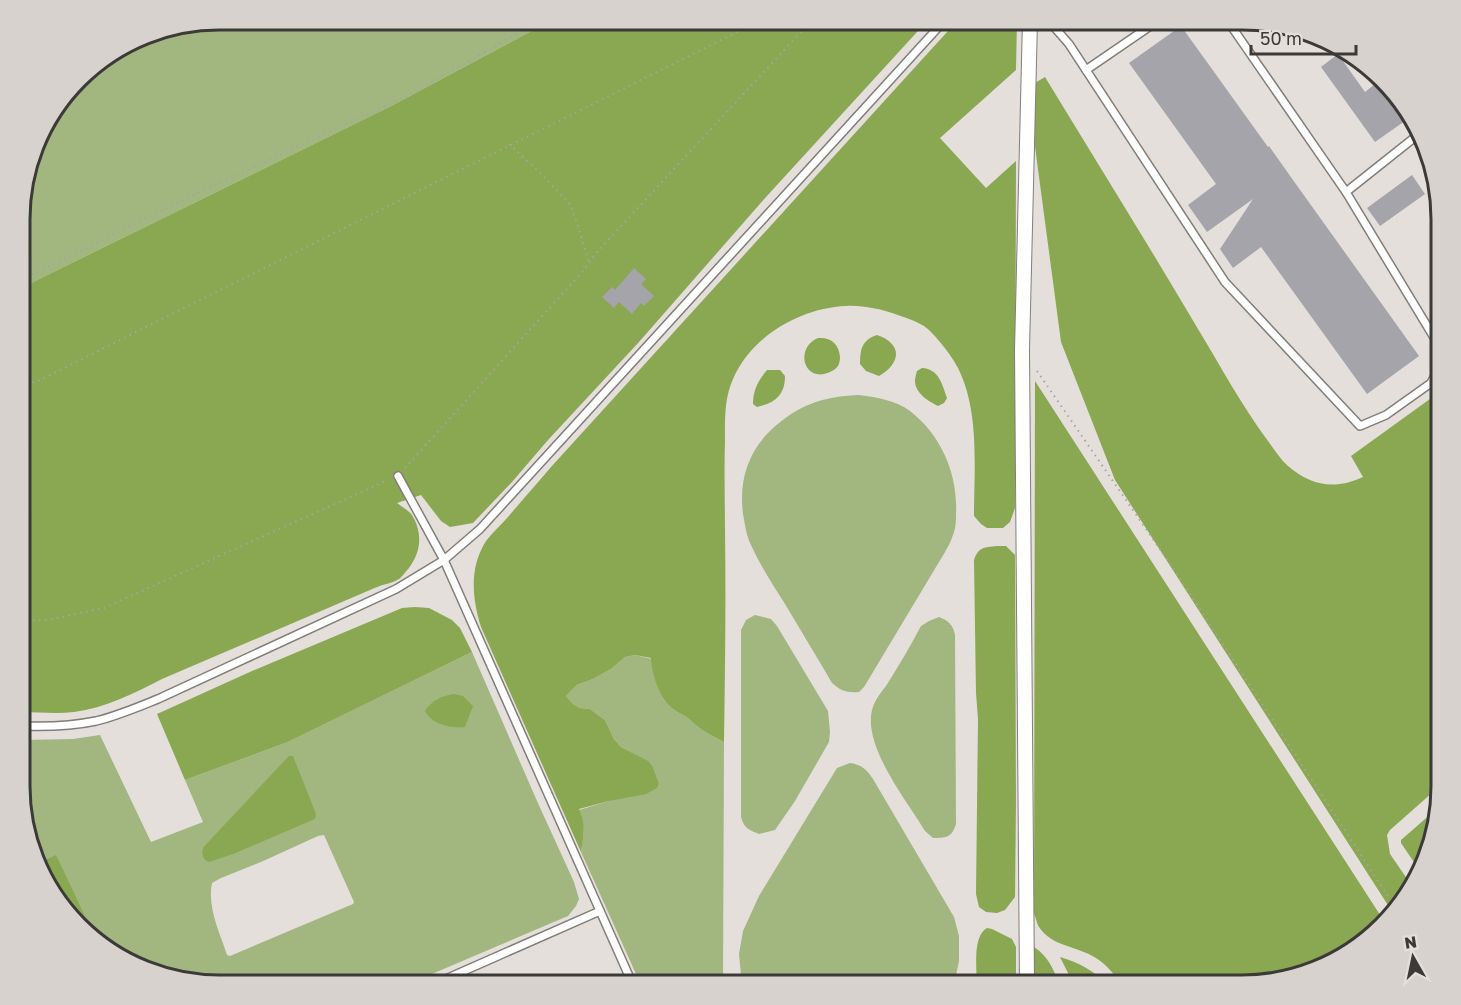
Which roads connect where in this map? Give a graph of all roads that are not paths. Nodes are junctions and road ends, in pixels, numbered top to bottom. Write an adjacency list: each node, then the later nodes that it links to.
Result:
1 (936, 30): 12 (lane)
2 (1030, 30): 17 (street)
3 (1057, 30): 6 (lane)
4 (1144, 30): 6 (lane)
5 (1234, 30): 8 (lane)
6 (1086, 70): 10 (lane)
7 (1413, 139): 8 (lane)
8 (1346, 192): 9 (lane)
9 (1431, 332)
10 (1431, 383)
11 (398, 476): 12 (lane)
12 (444, 560): 13 (lane); 14 (lane)
13 (30, 726)
14 (600, 911): 15 (lane); 16 (lane)
15 (455, 975)
16 (629, 975)
17 (1027, 975)

